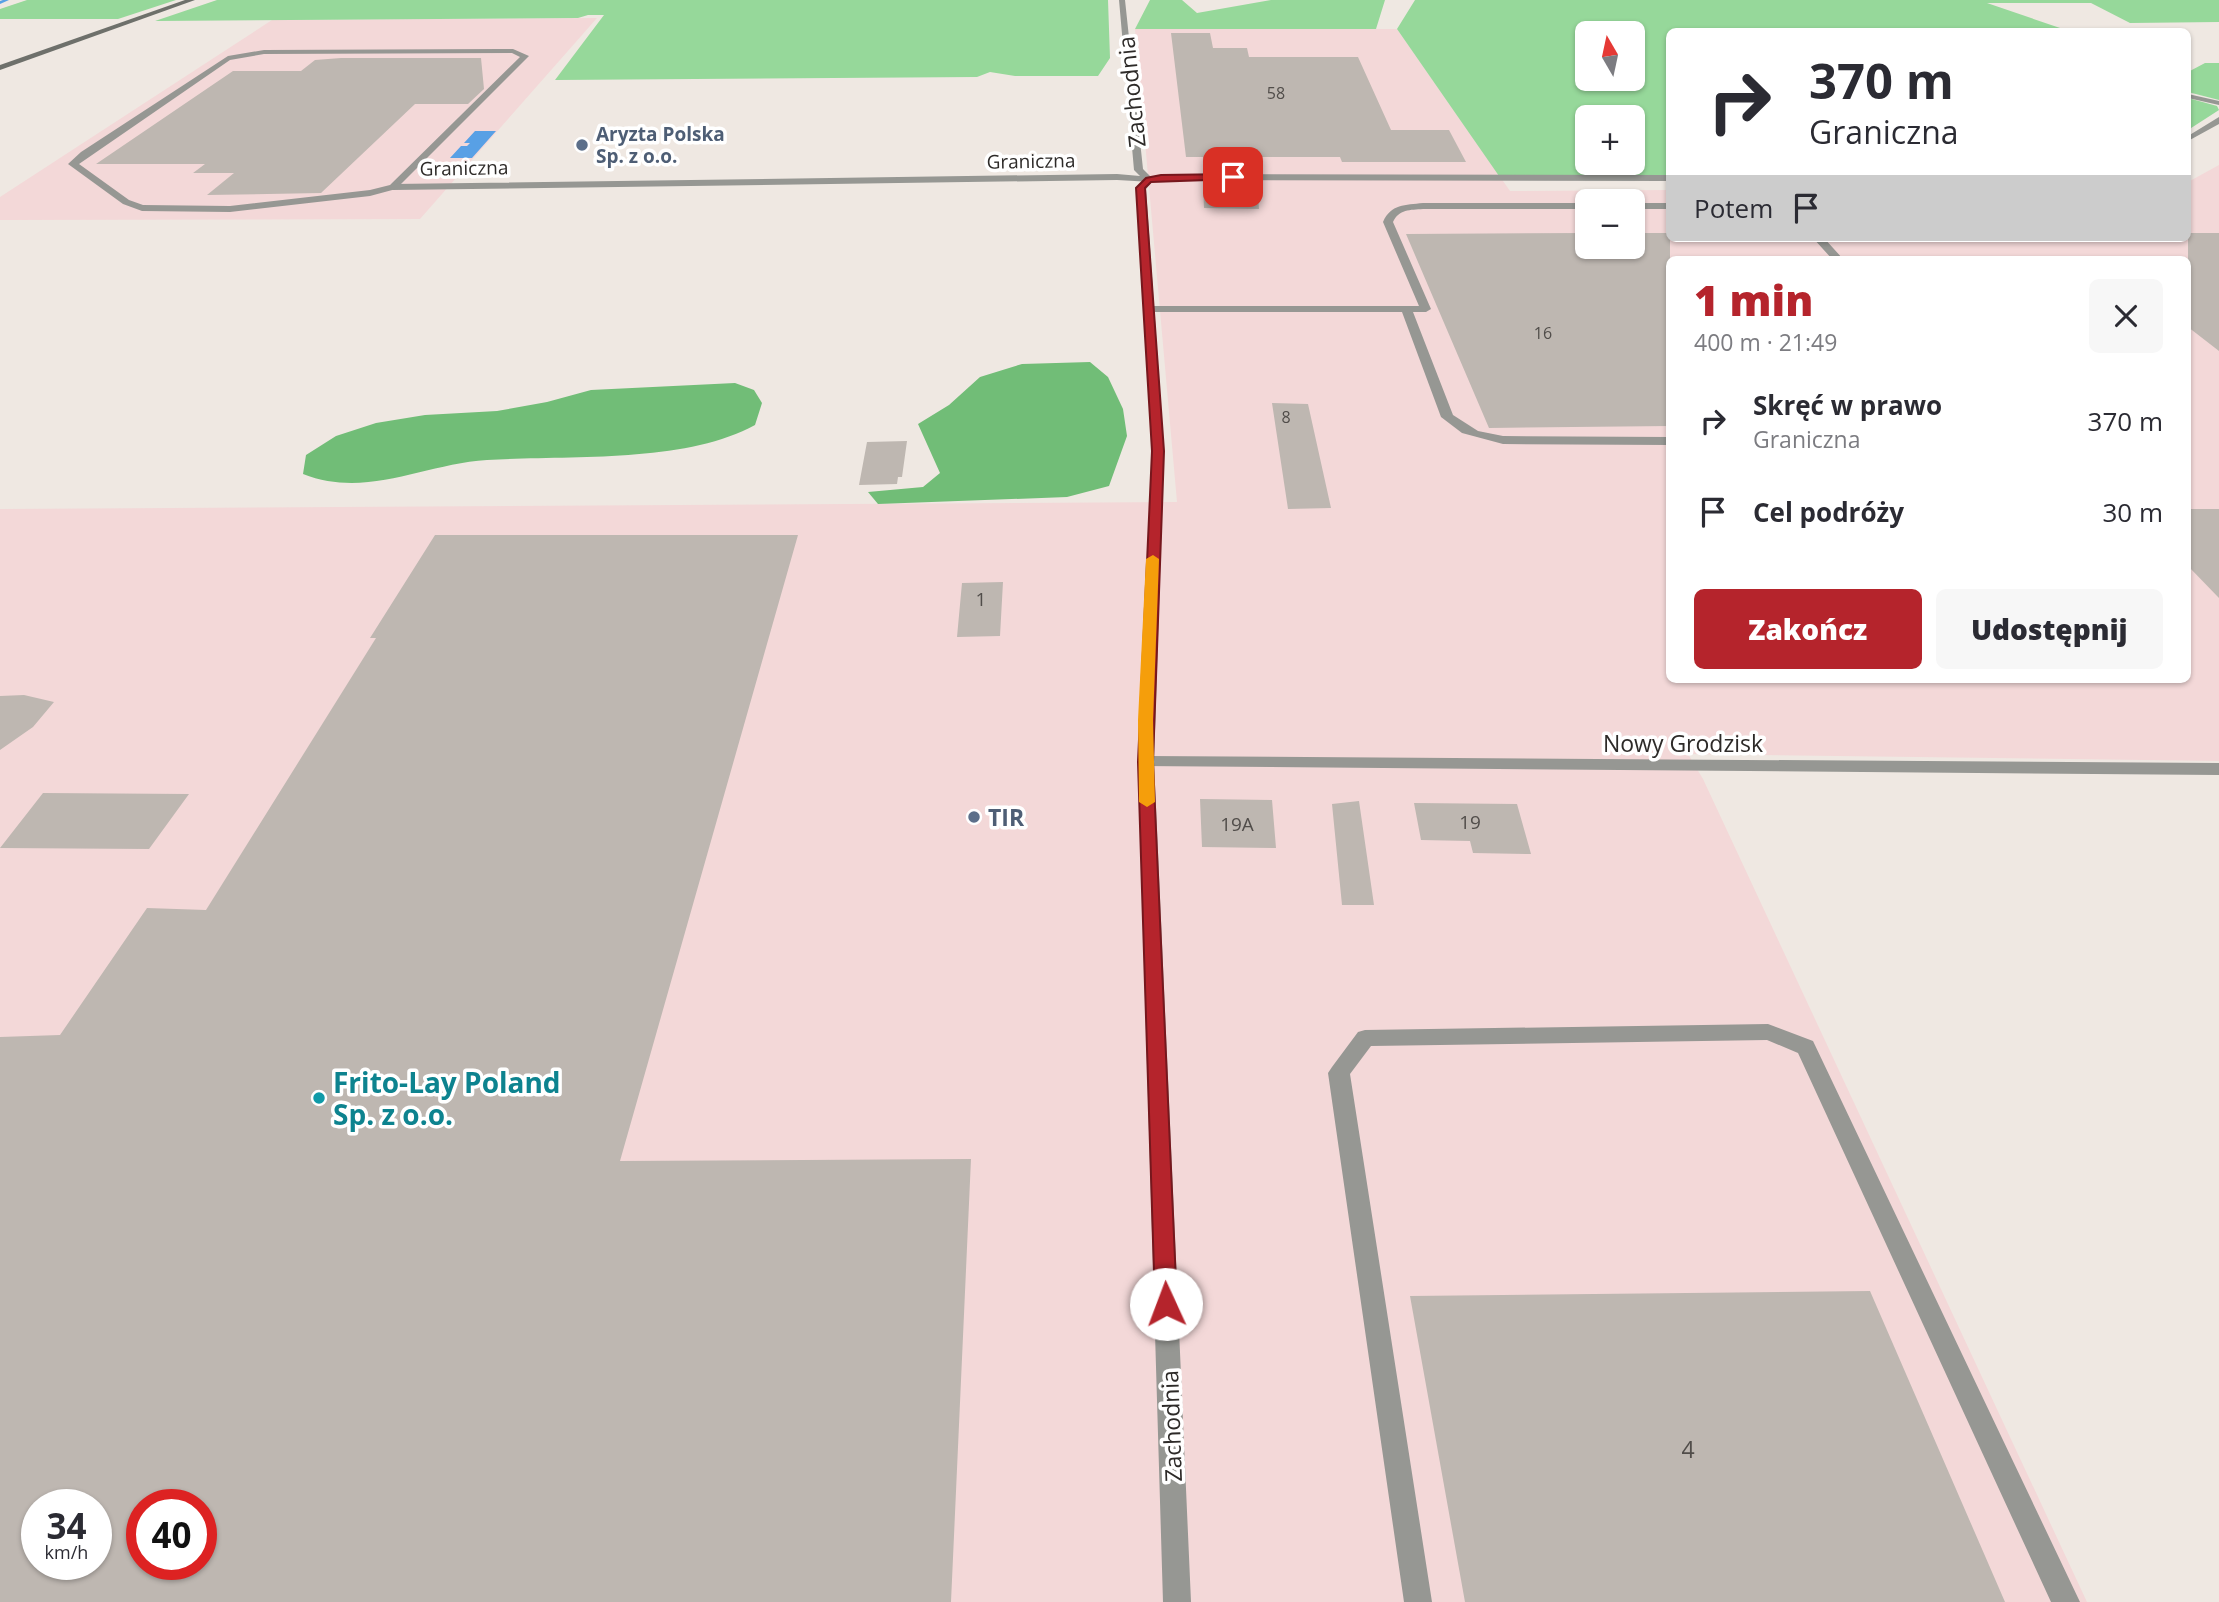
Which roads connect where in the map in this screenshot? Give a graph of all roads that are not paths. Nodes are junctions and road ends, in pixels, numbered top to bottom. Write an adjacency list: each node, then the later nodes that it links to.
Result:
1 (192, 0): 3 (main road)
2 (1122, 0): 9 (street, Zachodnia)
3 (0, 68)
4 (2191, 97): 5 (street)
5 (2219, 103)
6 (2219, 120): 7 (street)
7 (2191, 137)
8 (1666, 178): 9 (street, Graniczna)
9 (1149, 180): 10 (street, Graniczna); 16 (street, Zachodnia)
10 (393, 187): 10 (street, Graniczna)
11 (1666, 205): 13 (street)
12 (1575, 206): 17 (street)
13 (1645, 206)
14 (1822, 242): 15 (street)
15 (1835, 256)
16 (1148, 309): 17 (street); 19 (street, Zachodnia)
17 (1406, 309): 18 (street)
18 (1666, 441)
19 (1146, 762): 20 (street, Nowy Grodzisk); 21 (street, Zachodnia)
20 (2219, 769)
21 (1177, 1602)
22 (1418, 1602): 23 (street)
23 (2066, 1602)

